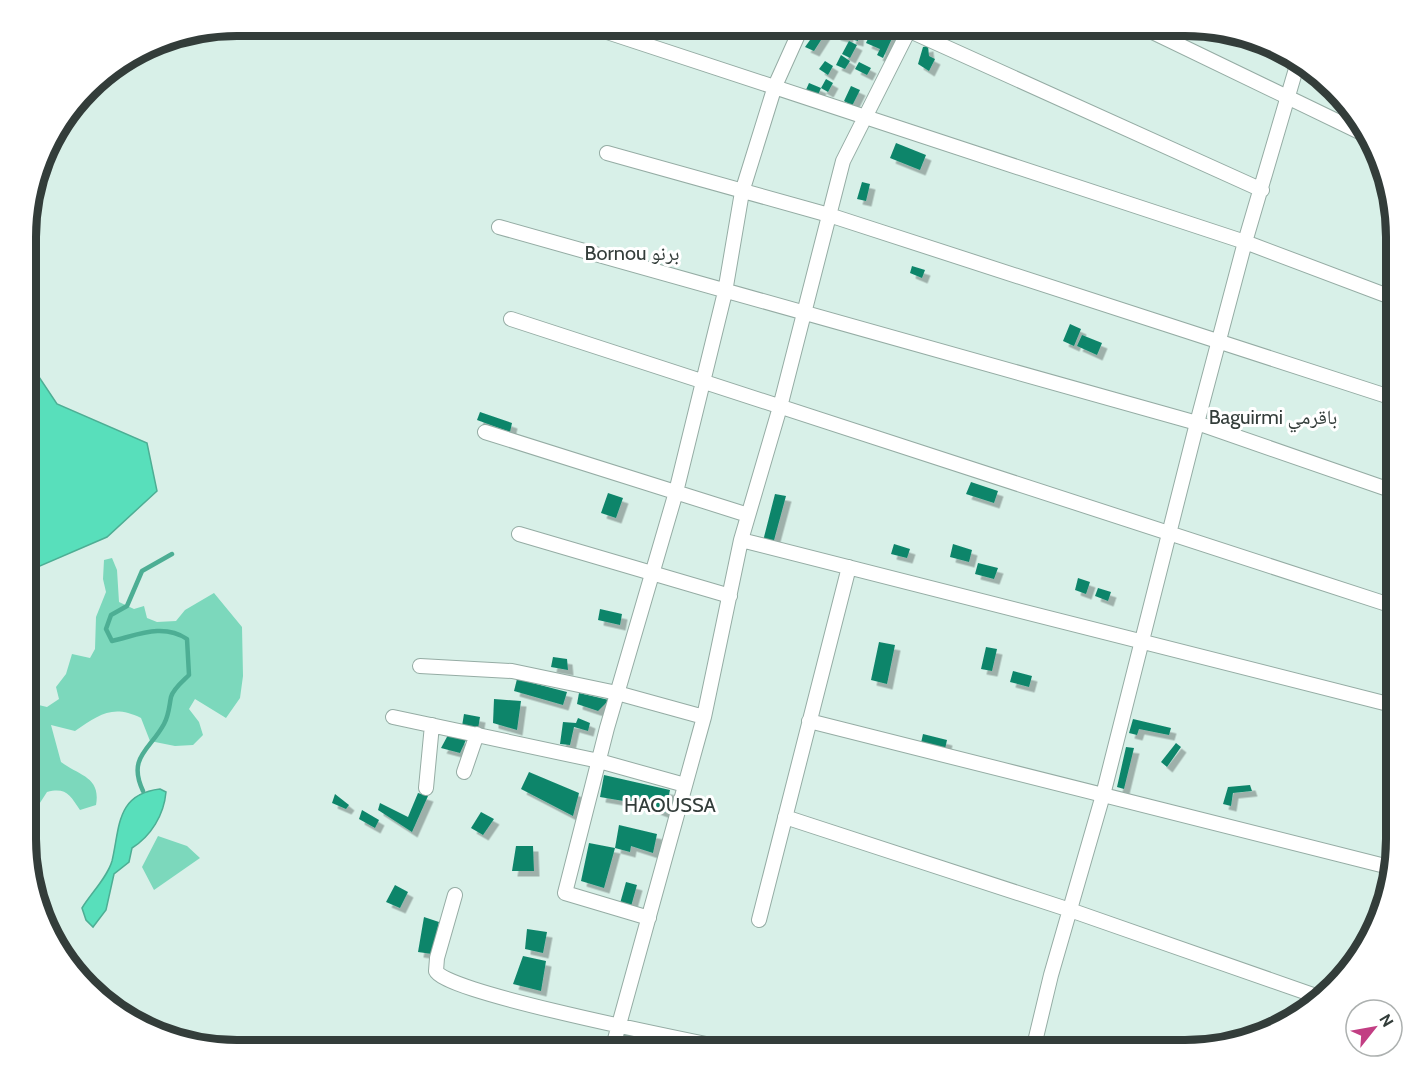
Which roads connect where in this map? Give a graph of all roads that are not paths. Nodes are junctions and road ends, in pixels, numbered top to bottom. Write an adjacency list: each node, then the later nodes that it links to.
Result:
1 (620, 36): 7 (street)
2 (798, 36): 7 (street)
3 (902, 36): 9 (street)
4 (926, 36): 12 (street)
5 (1161, 36): 8 (street)
6 (1296, 69): 8 (street)
7 (775, 86): 9 (street); 13 (street)
8 (1288, 98): 10 (street); 12 (street)
9 (865, 117): 14 (street); 16 (street)
10 (1355, 130)
11 (607, 153): 13 (street)
12 (1262, 190): 16 (street)
13 (742, 192): 14 (street); 17 (street)
14 (829, 214): 19 (street); 21 (street)
15 (499, 227): 17 (street)
16 (1245, 242): 18 (street); 21 (street)
17 (725, 292): 19 (street); 22 (street)
18 (1386, 294)
19 (802, 312): 24 (street); 25 (street)
20 (510, 319): 22 (street)
21 (1219, 340): 23 (street); 25 (street)
22 (703, 381): 24 (street); 28 (street)
23 (1386, 396)
24 (780, 407): 29 (street); 30 (street)
25 (1197, 423): 27 (street); 30 (street)
26 (485, 432): 28 (street)
27 (1386, 489)
28 (676, 492): 29 (street); 34 (street)
29 (748, 515): 32 (street)
30 (1168, 532): 36 (street); 37 (street)
31 (519, 534): 34 (street)
32 (741, 540): 33 (street); 35 (street)
33 (849, 567): 37 (street); 43 (street)
34 (652, 573): 35 (street); 39 (street)
35 (730, 596): 42 (street)
36 (1386, 604)
37 (1141, 642): 40 (street); 50 (street)
38 (420, 666): 39 (street)
39 (617, 693): 42 (street); 46 (street)
40 (1386, 703)
41 (393, 717): 44 (street)
42 (704, 717): 48 (street)
43 (809, 721): 50 (street); 51 (street)
44 (432, 725): 45 (street); 49 (street)
45 (477, 734): 46 (street); 47 (street)
46 (599, 761): 48 (street); 55 (street)
47 (464, 772)
48 (685, 785): 55 (street)
49 (426, 788)
50 (1103, 795): 52 (street); 54 (street)
51 (785, 817): 54 (street); 56 (street)
52 (1384, 866)
53 (455, 895): 58 (street)
54 (1070, 910): 57 (street); 61 (street)
55 (649, 918): 58 (street)
56 (759, 920)
57 (1311, 995)
58 (618, 1026): 59 (street); 60 (street)
59 (614, 1040)
60 (686, 1040)
61 (1036, 1040)

